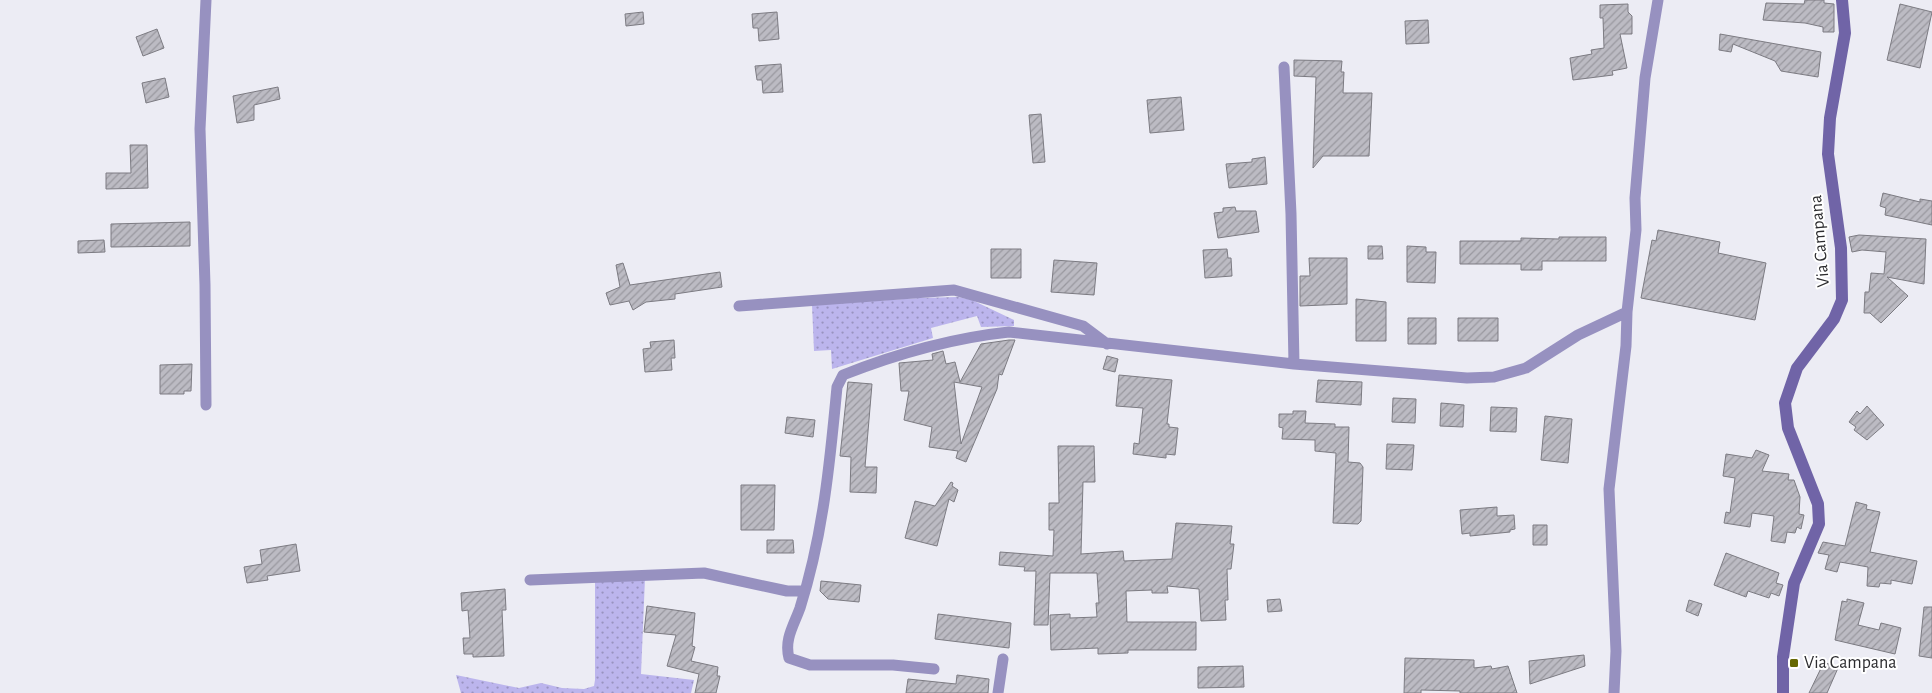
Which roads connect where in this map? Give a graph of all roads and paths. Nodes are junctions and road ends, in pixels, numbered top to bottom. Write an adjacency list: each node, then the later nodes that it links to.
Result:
1 (206, 0): 9 (street)
2 (1658, 0): 6 (street)
3 (1842, 0): 16 (main road, Via Campana)
4 (1284, 68): 8 (street)
5 (739, 306): 7 (street)
6 (1627, 312): 8 (street); 15 (street)
7 (1108, 345): 8 (street); 11 (street)
8 (1294, 364)
9 (206, 405)
10 (530, 580): 11 (street)
11 (803, 591): 13 (street)
12 (1003, 659): 14 (street)
13 (934, 669)
14 (998, 693)
15 (1614, 693)
16 (1783, 693)

